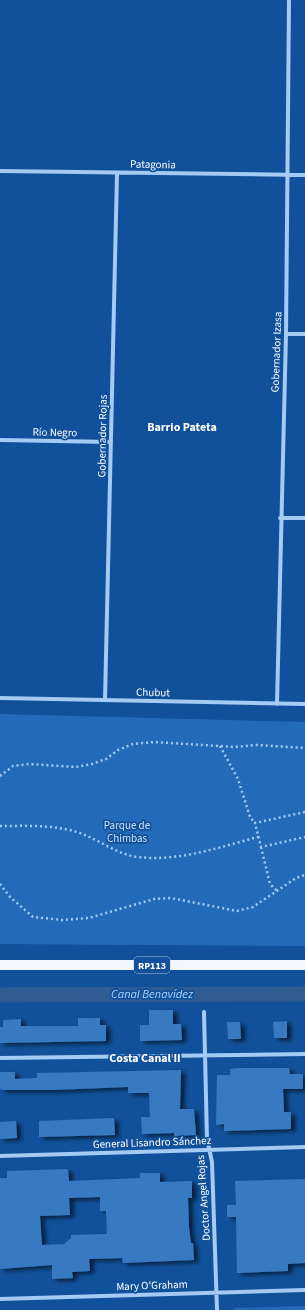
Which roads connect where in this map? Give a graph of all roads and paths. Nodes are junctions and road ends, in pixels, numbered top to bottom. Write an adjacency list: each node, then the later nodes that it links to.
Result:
1 (289, 0): 4 (street, Gobernador Izasa)
2 (0, 171): 3 (street, Patagonia)
3 (117, 173): 4 (street, Patagonia); 9 (street, Gobernador Rojas)
4 (289, 175): 5 (street, Patagonia); 6 (street, Gobernador Izasa)
5 (305, 175)
6 (286, 334): 7 (street); 10 (street, Gobernador Izasa)
7 (305, 334)
8 (0, 440): 9 (street, Río Negro)
9 (111, 442): 13 (street, Gobernador Rojas)
10 (280, 518): 11 (street); 14 (street, Gobernador Izasa)
11 (305, 518)
12 (0, 698): 13 (street, Chubut)
13 (105, 700): 14 (street, Chubut)
14 (277, 704): 15 (street, Chubut)
15 (305, 704)
16 (220, 746): 17 (path); 18 (path); 20 (path)
17 (305, 748)
18 (0, 776)
19 (305, 812): 20 (path)
20 (255, 823): 22 (path)
21 (0, 826): 22 (path)
22 (258, 837): 24 (path)
23 (305, 837): 24 (path)
24 (261, 847): 27 (path)
25 (305, 875): 27 (path)
26 (0, 884): 27 (path)
27 (276, 890)
28 (0, 965): 29 (main road, RP113)
29 (305, 965)
30 (204, 1012): 32 (street, Doctor Angel Rojas)
31 (305, 1054): 32 (street)
32 (204, 1055): 33 (street); 35 (street, Doctor Angel Rojas)
33 (0, 1058)
34 (305, 1147): 35 (street, General Lisandro Sánchez)
35 (209, 1150): 36 (street, General Lisandro Sánchez); 38 (street, Doctor Angel Rojas)
36 (0, 1156)
37 (305, 1290): 38 (street, Mary O'Graham)
38 (216, 1292): 39 (street, Mary O'Graham); 40 (street, Doctor Angel Rojas)
39 (0, 1299)
40 (217, 1310)

